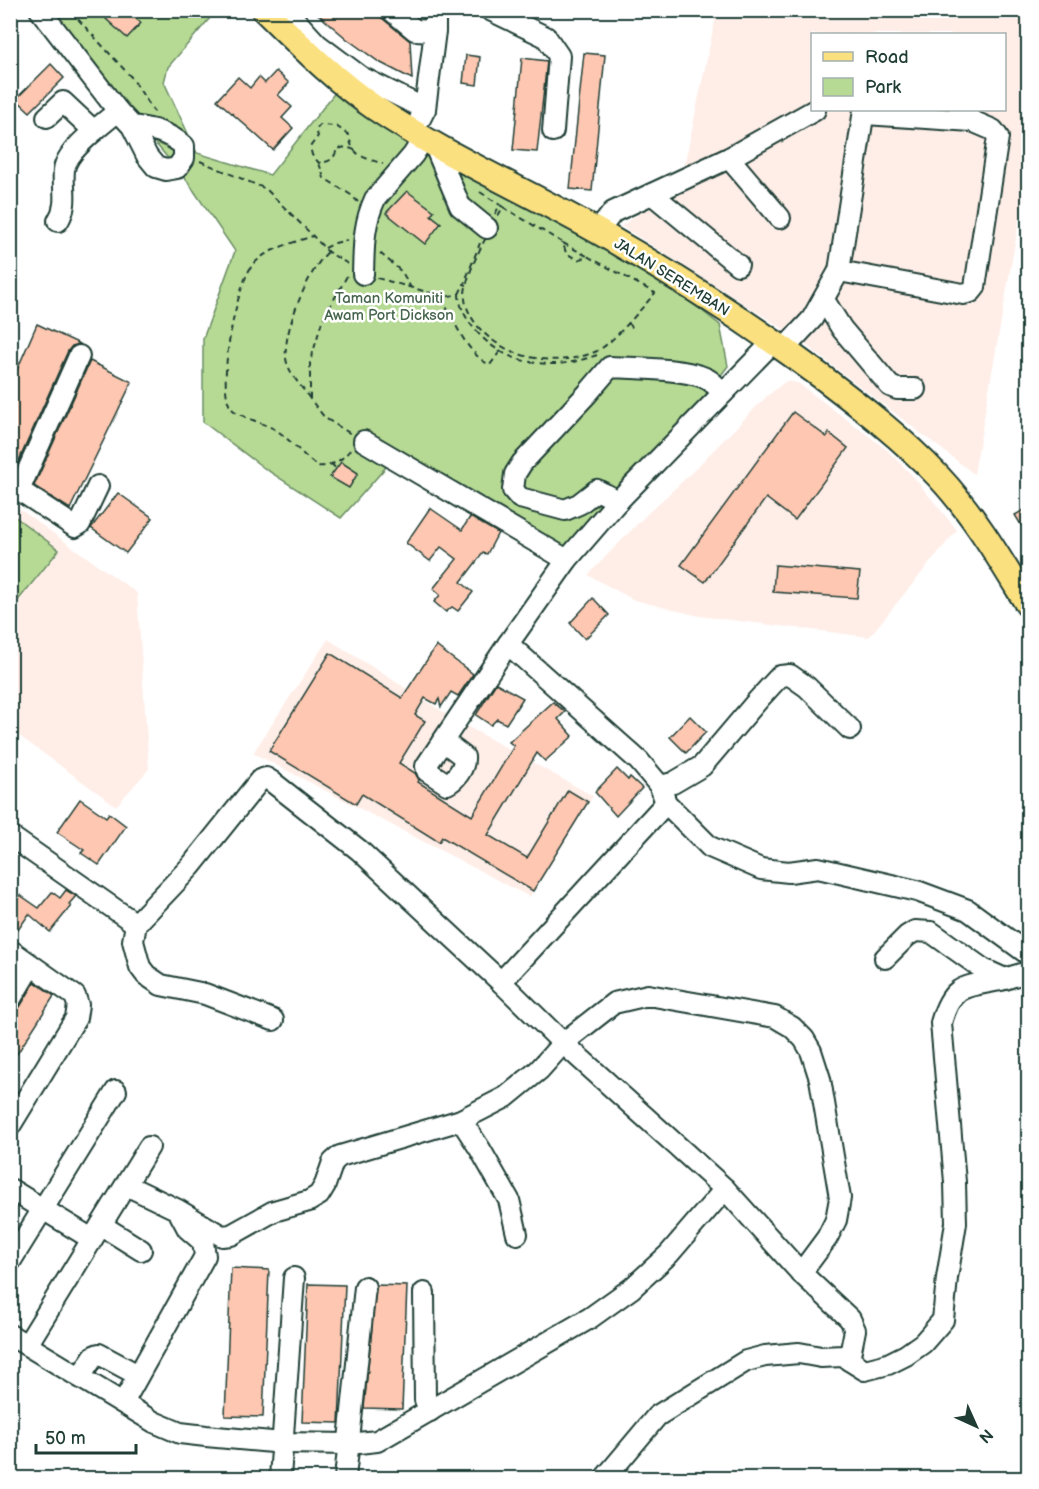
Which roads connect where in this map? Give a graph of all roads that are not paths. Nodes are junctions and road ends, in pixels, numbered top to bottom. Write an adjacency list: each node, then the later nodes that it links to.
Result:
1 (40, 10): 8 (street)
2 (391, 10): 6 (street)
3 (435, 10): 6 (street)
4 (490, 10): 14 (street)
5 (271, 11): 7 (street); 16 (main road, JALAN SEREMBAN)
6 (435, 32): 7 (street)
7 (425, 109): 16 (street)
8 (117, 111): 13 (street); 15 (street)
9 (813, 111): 17 (street)
10 (864, 112): 11 (street); 25 (street)
11 (966, 115): 25 (street)
12 (46, 117): 15 (street)
13 (132, 126): 13 (street)
14 (553, 130)
15 (94, 131): 20 (street)
16 (424, 138): 21 (street); 22 (main road, JALAN SEREMBAN); 24 (street)
17 (729, 158): 18 (street); 19 (street)
18 (652, 194): 22 (street); 23 (street)
19 (780, 218)
20 (58, 221)
21 (487, 228)
22 (598, 231): 27 (main road, JALAN SEREMBAN)
23 (738, 265)
24 (357, 270)
25 (839, 271): 26 (street)
26 (824, 300): 27 (street); 29 (street)
27 (779, 345): 30 (street); 36 (main road, JALAN SEREMBAN)
28 (79, 356): 32 (street)
29 (915, 389)
30 (723, 393): 34 (street); 34 (street)
31 (358, 441): 35 (street)
32 (15, 486): 33 (street)
33 (98, 486)
34 (618, 501): 35 (street)
35 (567, 560): 37 (street)
36 (1028, 605)
37 (508, 644): 39 (street); 40 (street)
38 (850, 729): 40 (street)
39 (443, 741)
40 (663, 795): 44 (street); 49 (street)
41 (10, 836): 42 (street)
42 (136, 924): 49 (street); 51 (street)
43 (10, 950): 46 (street)
44 (1029, 954)
45 (885, 958): 48 (street)
46 (31, 965): 50 (street); 55 (street)
47 (1029, 973): 48 (street)
48 (1005, 979): 71 (street)
49 (501, 982): 52 (street)
50 (10, 1000)
51 (273, 1020)
52 (563, 1043): 54 (street); 58 (street); 66 (street)
53 (116, 1091): 60 (street)
54 (461, 1120): 61 (street); 63 (street)
55 (10, 1126)
56 (149, 1147): 57 (street)
57 (126, 1185): 61 (street); 62 (street)
58 (725, 1189): 66 (street); 75 (street)
59 (10, 1190): 60 (street)
60 (43, 1209): 62 (street); 65 (street)
61 (178, 1210): 72 (street)
62 (96, 1232): 64 (street); 70 (street)
63 (517, 1234)
64 (141, 1250)
65 (10, 1262)
66 (801, 1273): 71 (street)
67 (294, 1278): 76 (street)
68 (365, 1287): 77 (street)
69 (424, 1293): 75 (street)
70 (19, 1340): 73 (street)
71 (849, 1360): 80 (street)
72 (138, 1375): 73 (street); 74 (street)
73 (80, 1377): 74 (street)
74 (123, 1403): 76 (street)
75 (430, 1411): 77 (street)
76 (282, 1443): 77 (street); 78 (street)
77 (349, 1444): 79 (street)
78 (280, 1479)
79 (345, 1479)
80 (605, 1479)

